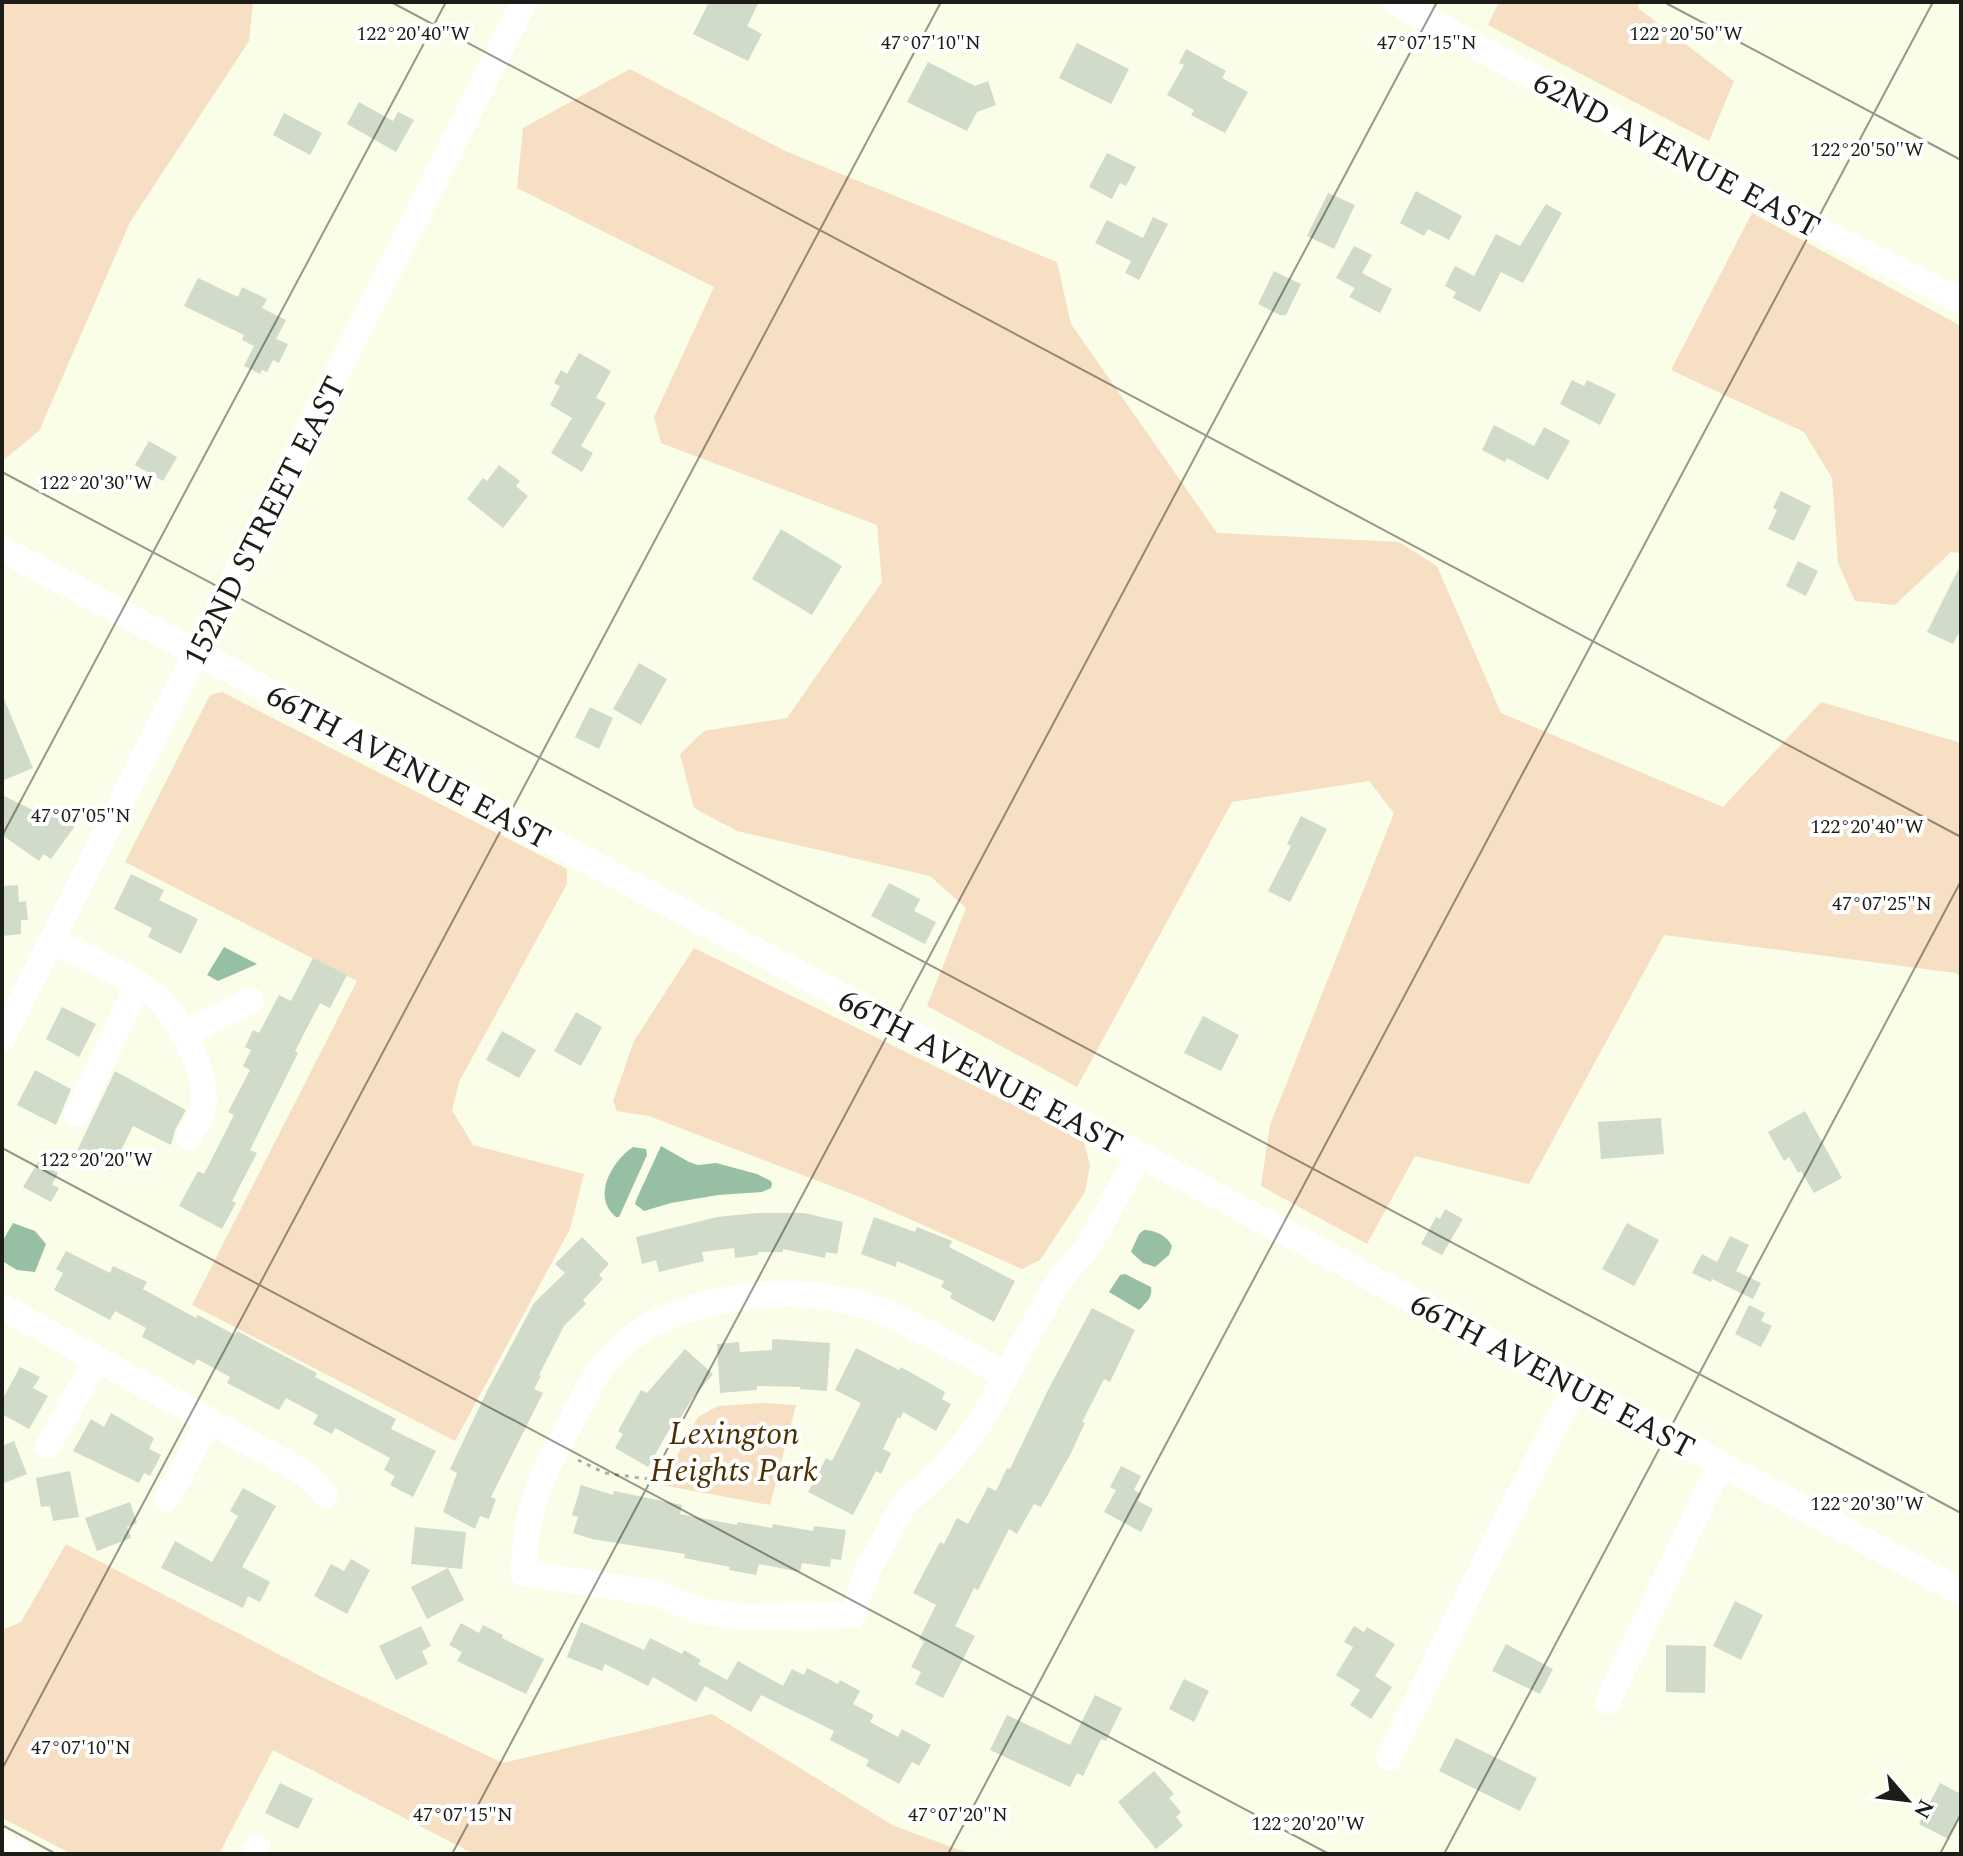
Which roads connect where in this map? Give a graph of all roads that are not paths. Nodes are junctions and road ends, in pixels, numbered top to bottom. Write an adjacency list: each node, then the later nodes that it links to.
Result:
1 (524, 2): 5 (street, 152ND STREET EAST)
2 (1395, 2): 3 (street, 62ND AVENUE EAST)
3 (1961, 301)
4 (2, 549): 5 (street, 66TH AVENUE EAST)
5 (197, 653): 6 (street, 152ND STREET EAST); 13 (street, 66TH AVENUE EAST)
6 (52, 941): 7 (street); 10 (street, 152ND STREET EAST)
7 (138, 985): 9 (street); 11 (street)
8 (251, 1001): 9 (street)
9 (183, 1033): 12 (street)
10 (2, 1039)
11 (77, 1114)
12 (189, 1137)
13 (1139, 1155): 16 (street); 17 (street, 66TH AVENUE EAST)
14 (2, 1307): 15 (street)
15 (96, 1360): 18 (street); 19 (street)
16 (1006, 1375): 16 (street)
17 (1575, 1387): 20 (street, 66TH AVENUE EAST); 25 (street)
18 (209, 1420): 21 (street); 22 (street)
19 (48, 1446)
20 (1720, 1464): 23 (street, 66TH AVENUE EAST); 24 (street)
21 (325, 1495)
22 (167, 1499)
23 (1961, 1592)
24 (1608, 1701)
25 (1389, 1758)
26 (2, 1845): 27 (street)
27 (19, 1854)

